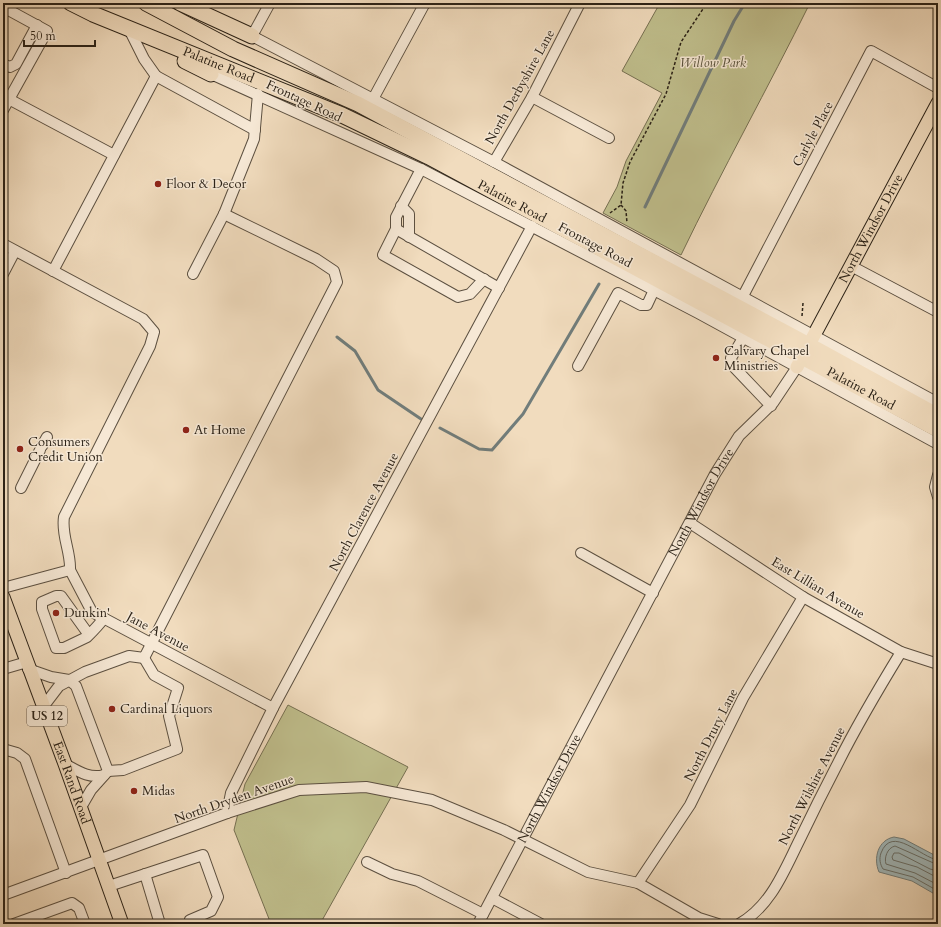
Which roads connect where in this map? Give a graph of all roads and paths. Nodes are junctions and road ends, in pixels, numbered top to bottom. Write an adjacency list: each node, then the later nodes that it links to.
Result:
1 (71, 3): 9 (highway, Palatine Road)
2 (146, 3): 52 (highway, Palatine Road)
3 (180, 3): 12 (highway)
4 (270, 3): 12 (street)
5 (424, 3): 22 (street)
6 (580, 3): 20 (street, North Derbyshire Lane)
7 (707, 3): 30 (path)
8 (3, 8): 10 (street)
9 (93, 14): 11 (highway); 52 (highway, Palatine Road)
10 (37, 26): 13 (street); 17 (street)
11 (131, 33): 15 (highway); 16 (street)
12 (252, 36): 22 (street, Frontage Road)
13 (3, 64)
14 (3, 70): 17 (street)
15 (211, 74): 19 (street, Frontage Road)
16 (156, 76): 25 (street); 27 (street)
17 (21, 79): 21 (street)
18 (938, 88): 47 (street, Carlyle Place)
19 (258, 94): 25 (street); 29 (street, Frontage Road)
20 (532, 97): 26 (street); 28 (street, North Derbyshire Lane)
21 (6, 98): 24 (street); 27 (street)
22 (373, 99): 28 (street, Frontage Road)
23 (938, 103): 40 (main road, North Windsor Drive)
24 (3, 110)
25 (255, 130): 32 (street)
26 (609, 138)
27 (114, 155): 41 (street)
28 (494, 162): 47 (street, Frontage Road)
29 (420, 169): 31 (street); 35 (street, Frontage Road)
30 (621, 205): 33 (path); 34 (path)
31 (401, 206): 36 (street); 37 (street)
32 (224, 214): 43 (street); 72 (street)
33 (609, 214)
34 (627, 224)
35 (532, 226): 45 (street, North Clarence Avenue); 46 (street, Frontage Road)
36 (396, 229): 37 (street); 44 (street)
37 (409, 237): 44 (street)
38 (3, 244): 39 (street)
39 (15, 251): 41 (street); 42 (street)
40 (851, 266): 49 (street); 52 (main road, North Windsor Drive)
41 (53, 271): 65 (street)
42 (3, 274)
43 (193, 274)
44 (484, 279): 45 (street)
45 (499, 288): 80 (street, North Clarence Avenue)
46 (654, 290): 51 (street, Frontage Road); 53 (street)
47 (743, 296): 52 (street, Frontage Road)
48 (803, 303): 50 (path)
49 (938, 312)
50 (802, 316)
51 (743, 338): 52 (street, Frontage Road); 55 (street)
52 (805, 351): 54 (street, Frontage Road); 55 (street, North Windsor Drive); 56 (highway, Palatine Road); 57 (highway, Palatine Road); 59 (street, Frontage Road)
53 (578, 366)
54 (938, 403)
55 (771, 406): 63 (street, North Windsor Drive)
56 (938, 416)
57 (938, 430)
58 (43, 444): 61 (street)
59 (938, 444)
60 (938, 475): 62 (street)
61 (21, 488)
62 (938, 497)
63 (690, 523): 67 (street, North Windsor Drive); 69 (street, East Lillian Avenue)
64 (581, 553): 67 (street)
65 (70, 570): 66 (street); 70 (street, Jane Avenue)
66 (3, 588)
67 (653, 593): 86 (street, North Windsor Drive)
68 (3, 597): 76 (main road, East Rand Road / US 12)
69 (803, 597): 73 (street, East Lillian Avenue); 91 (street, North Drury Lane)
70 (104, 618): 71 (street); 72 (street, Jane Avenue)
71 (89, 635): 71 (street)
72 (151, 643): 74 (street); 80 (street, Jane Avenue)
73 (901, 652): 75 (street, East Lillian Avenue); 104 (street, North Wilshire Avenue)
74 (144, 658): 78 (street); 83 (street)
75 (938, 664)
76 (28, 665): 77 (street); 78 (street); 79 (main road, East Rand Road / US 12)
77 (3, 668)
78 (69, 680): 79 (street); 83 (street)
79 (43, 706): 82 (main road, East Rand Road / US 12)
80 (273, 708): 85 (street, North Clarence Avenue)
81 (3, 749): 89 (street)
82 (65, 764): 83 (street); 84 (main road, East Rand Road / US 12)
83 (106, 773): 84 (street)
84 (80, 809): 87 (main road, East Rand Road / US 12)
85 (227, 813): 86 (street, North Dryden Avenue); 87 (street, North Dryden Avenue)
86 (522, 839): 91 (street, North Dryden Avenue); 94 (street, North Windsor Drive)
87 (99, 861): 89 (street, North Dryden Avenue); 92 (main road, East Rand Road / US 12)
88 (367, 862): 95 (street)
89 (66, 873): 93 (street, North Dryden Avenue)
90 (145, 874): 92 (street); 99 (street); 100 (street)
91 (638, 883): 103 (street, North Dryden Avenue)
92 (108, 886): 98 (main road, East Rand Road / US 12)
93 (3, 895)
94 (492, 898): 95 (street, North Windsor Drive); 102 (street)
95 (483, 914): 101 (street, North Windsor Drive)
96 (14, 924): 97 (street)
97 (85, 924)
98 (122, 924)
99 (160, 924)
100 (191, 924)
101 (478, 924)
102 (541, 924)
103 (718, 924)
104 (739, 924)

